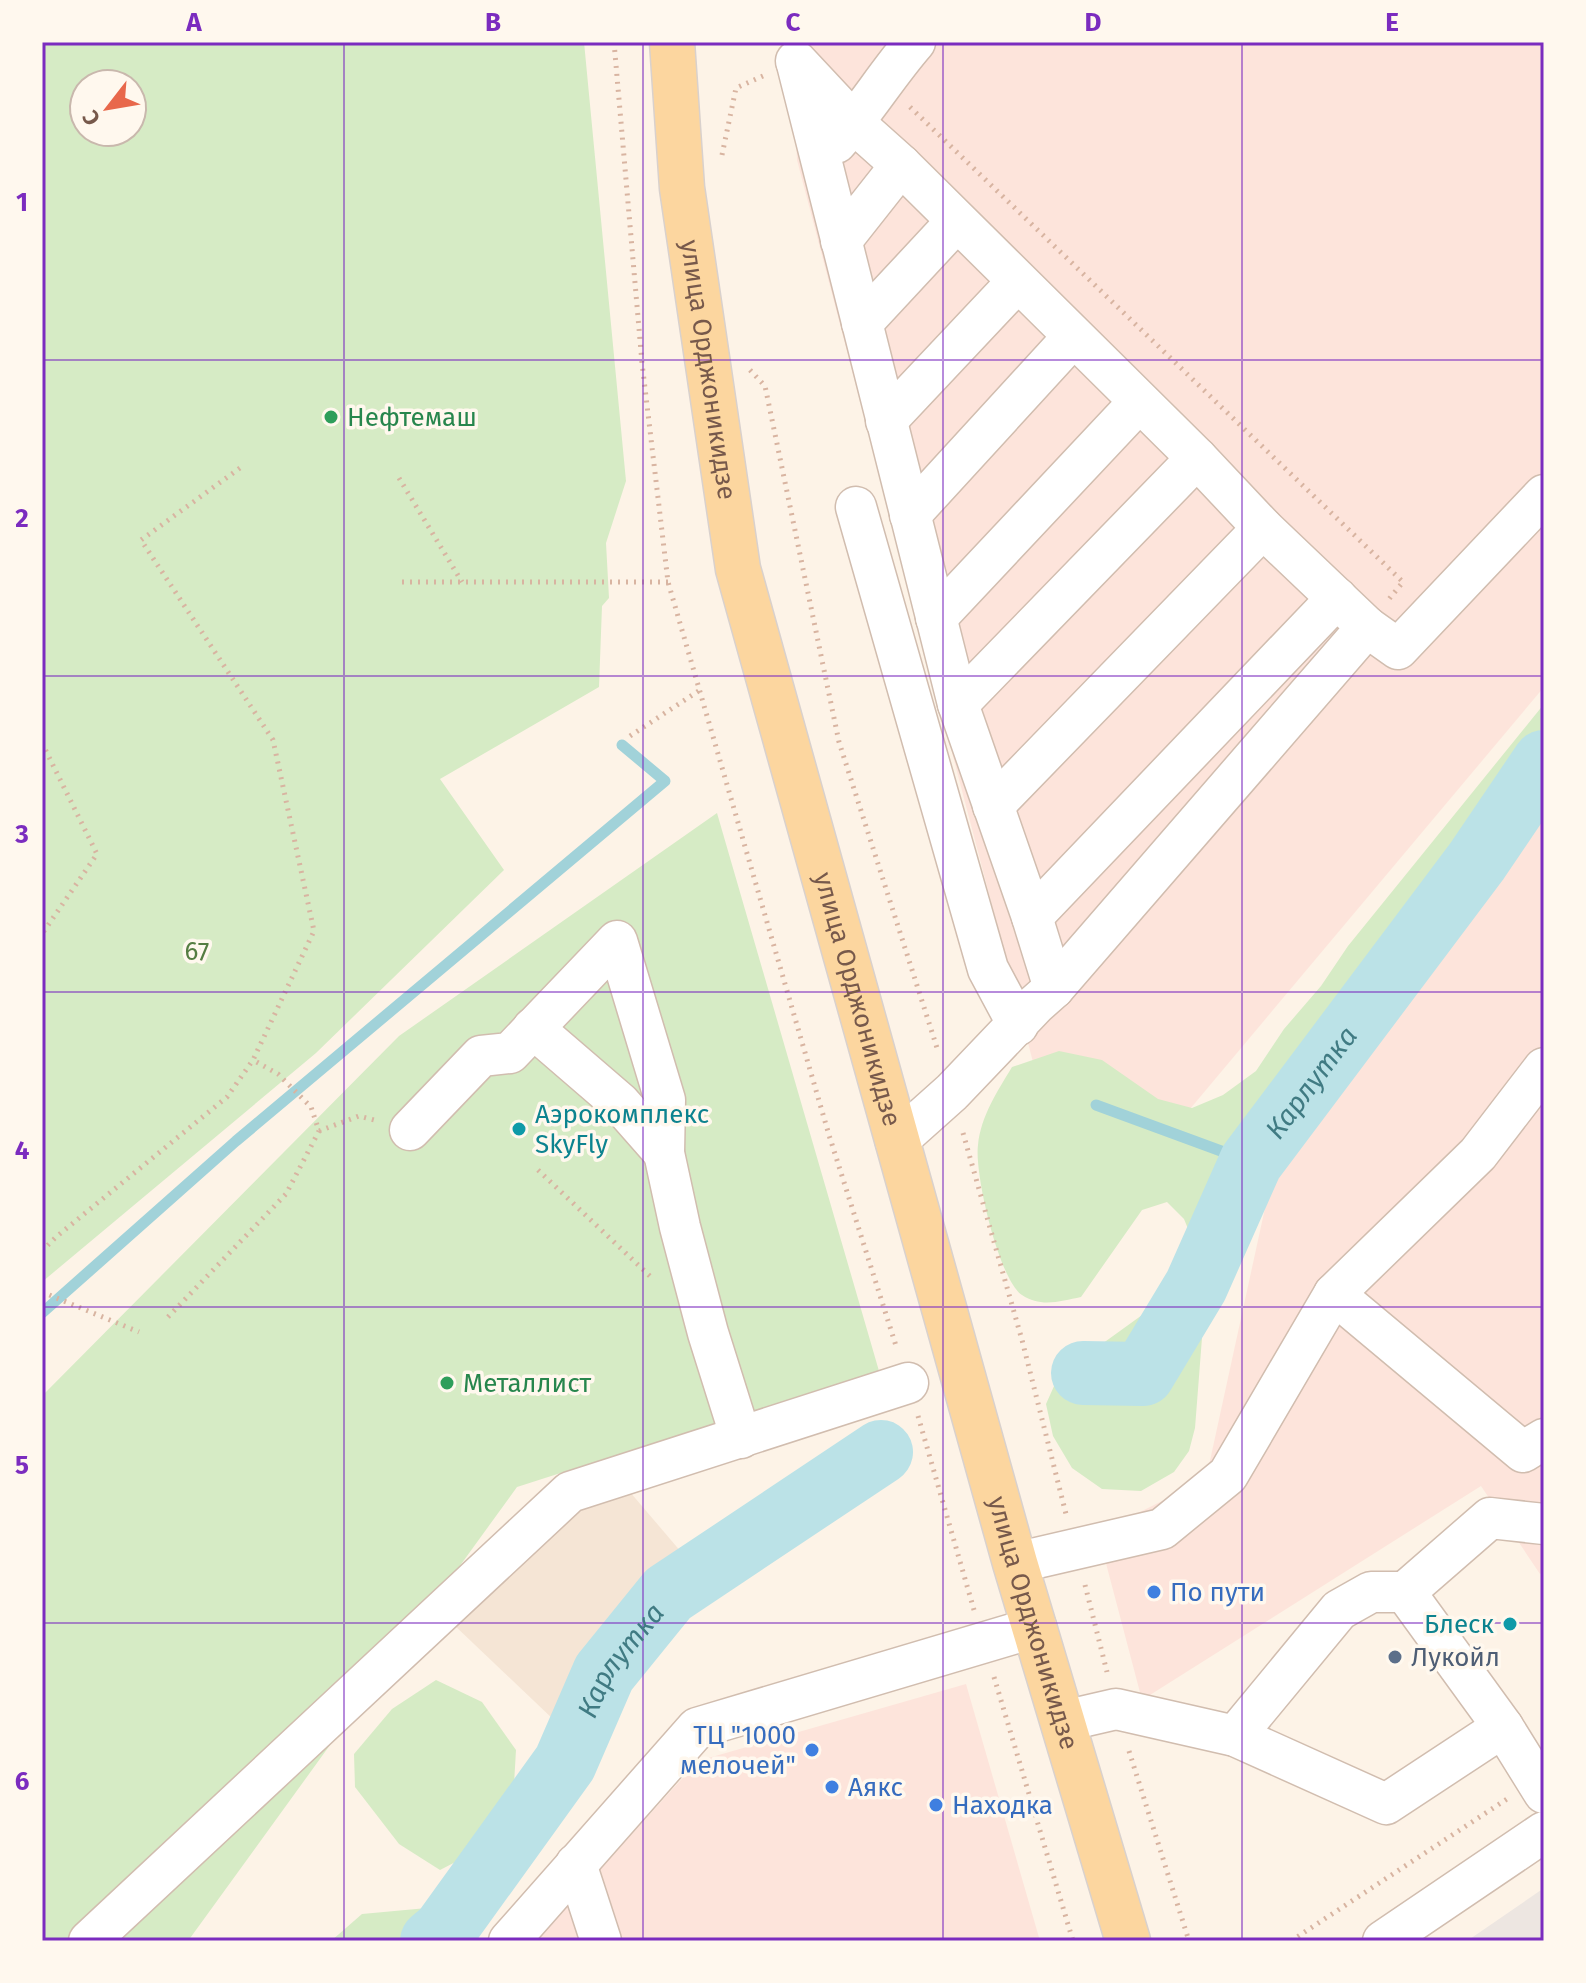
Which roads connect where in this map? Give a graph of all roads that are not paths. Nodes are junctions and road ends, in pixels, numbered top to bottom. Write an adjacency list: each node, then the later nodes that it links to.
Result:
1 (672, 42): 31 (main road, улица Орджоникидзе)
2 (915, 42): 4 (street)
3 (787, 58): 4 (street); 5 (street)
4 (854, 123): 5 (street); 6 (street)
5 (821, 159): 8 (street)
6 (901, 165): 7 (street); 8 (street)
7 (956, 222): 9 (street); 10 (street)
8 (841, 241): 10 (street)
9 (1017, 282): 11 (street); 13 (street)
10 (862, 323): 13 (street)
11 (1073, 337): 12 (street); 17 (street)
12 (1139, 402): 14 (street); 20 (street)
13 (886, 421): 17 (street)
14 (1197, 458): 18 (street); 22 (street)
15 (1544, 495): 21 (street)
16 (856, 507): 26 (street)
17 (910, 515): 20 (street)
18 (1263, 528): 19 (street); 23 (street)
19 (1337, 598): 21 (street); 24 (street)
20 (936, 618): 22 (street)
21 (1367, 627): 25 (street)
22 (958, 704): 23 (street)
23 (993, 806): 24 (street)
24 (1032, 917): 25 (street)
25 (1054, 988): 26 (street)
26 (1018, 1025): 31 (street)
27 (533, 1028): 30 (street); 32 (street); 32 (street)
28 (1544, 1068): 33 (street)
29 (1544, 1111): 33 (street)
30 (410, 1130)
31 (896, 1142): 39 (main road, улица Орджоникидзе)
32 (664, 1153): 36 (street)
33 (1478, 1154): 34 (street)
34 (1334, 1294): 37 (street); 39 (street)
35 (908, 1383): 36 (street)
36 (741, 1438): 48 (street)
37 (1544, 1439)
38 (1544, 1524): 40 (street)
39 (1015, 1563): 41 (main road, улица Орджоникидзе)
40 (1405, 1592): 43 (street); 44 (street)
41 (1036, 1627): 42 (main road, улица Орджоникидзе); 47 (street)
42 (1064, 1721): 44 (street); 51 (main road, улица Орджоникидзе)
43 (1503, 1727): 44 (street); 45 (street)
44 (1235, 1736)
45 (1540, 1787)
46 (1544, 1832): 52 (street)
47 (576, 1864): 49 (street); 50 (street)
48 (89, 1941)
49 (509, 1941)
50 (601, 1941)
51 (1128, 1941)
52 (1383, 1941)

